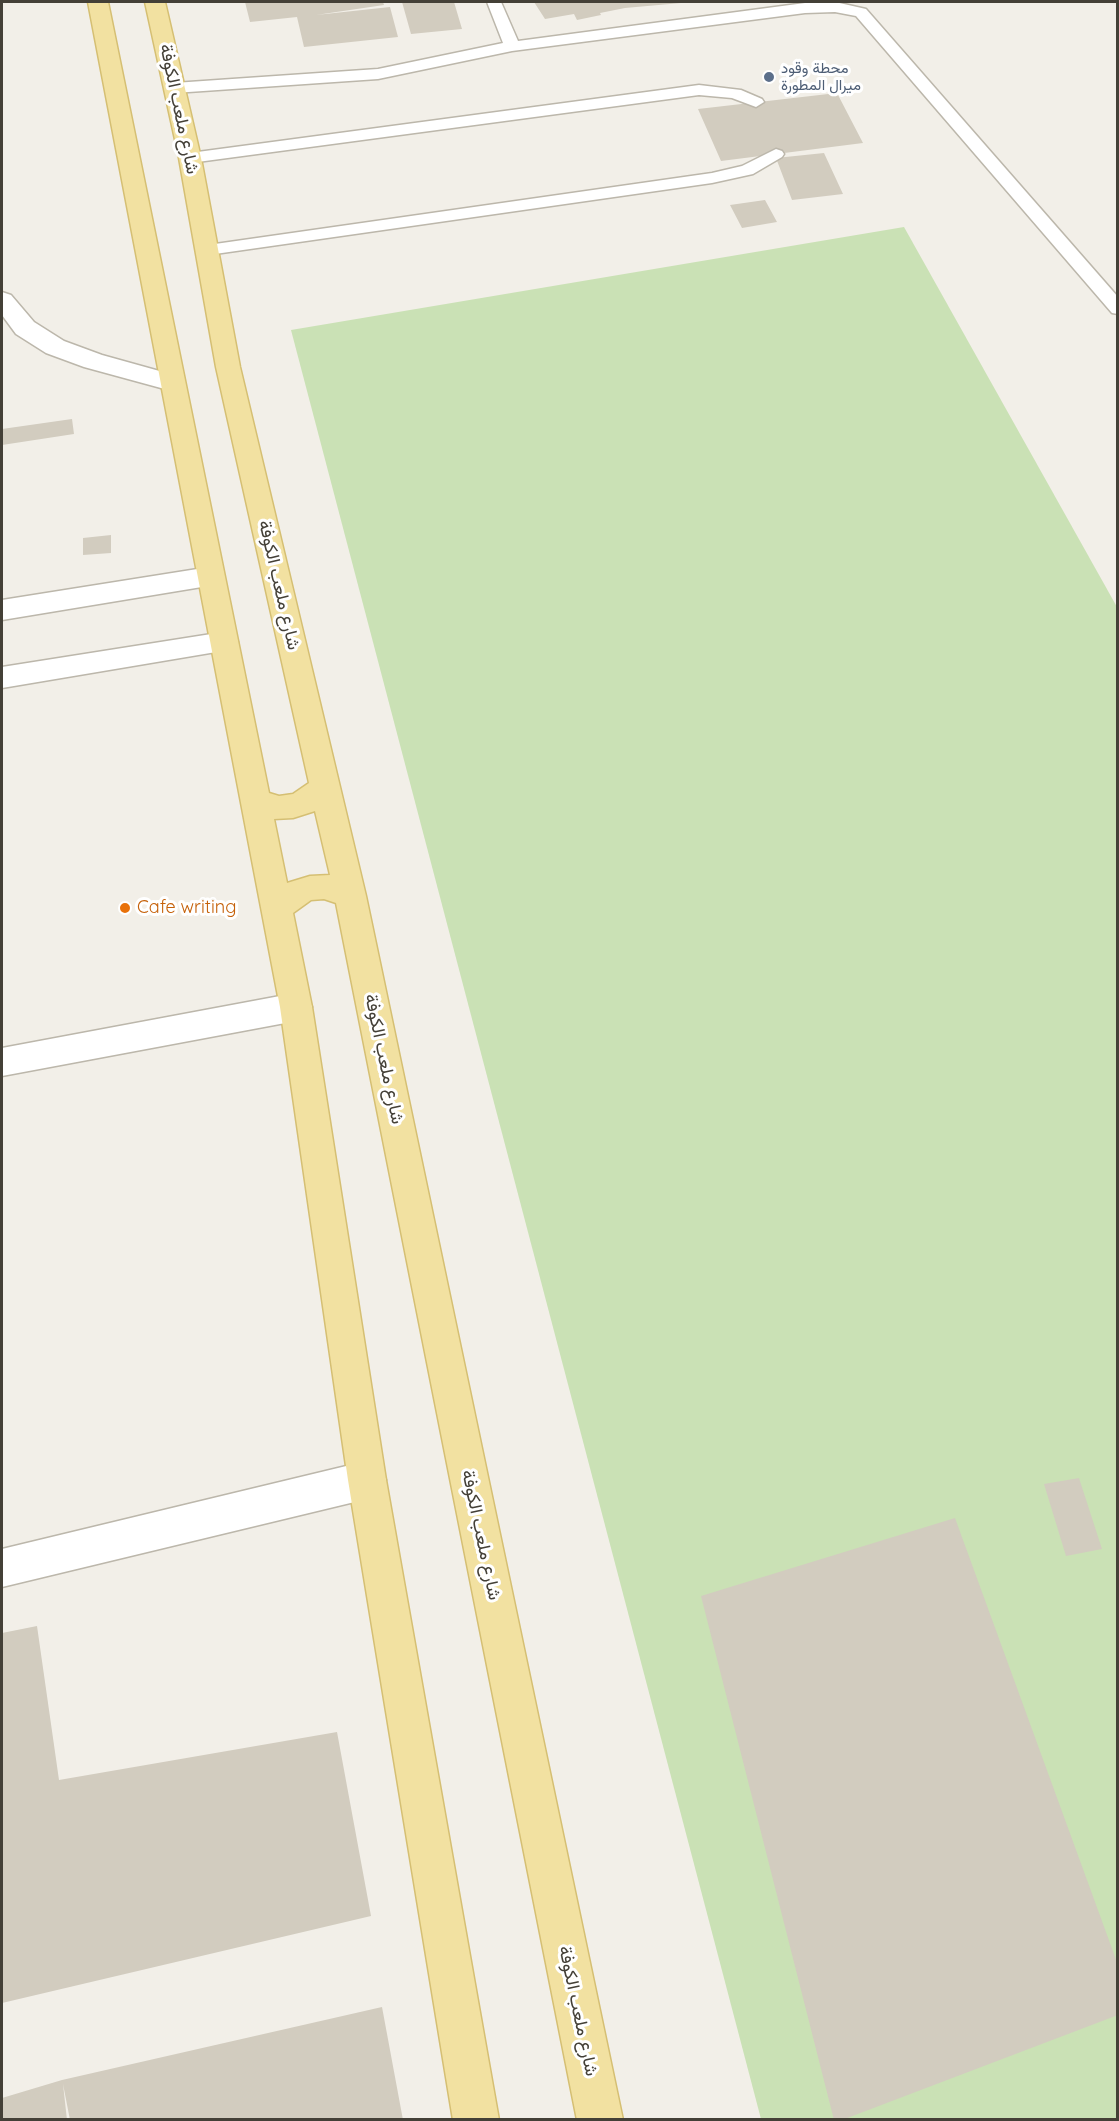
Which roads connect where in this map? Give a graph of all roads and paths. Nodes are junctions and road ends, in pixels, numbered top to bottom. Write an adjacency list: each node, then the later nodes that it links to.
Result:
1 (98, 2): 12 (main road)
2 (155, 2): 5 (main road, شارع ملعب الكوفة)
3 (494, 2): 4 (lane)
4 (512, 46): 5 (lane); 11 (lane)
5 (174, 88): 8 (main road, شارع ملعب الكوفة)
6 (756, 102): 8 (lane)
7 (776, 154): 9 (lane)
8 (190, 158): 9 (main road, شارع ملعب الكوفة)
9 (208, 250): 17 (main road, شارع ملعب الكوفة)
10 (2, 300): 12 (street)
11 (1118, 309)
12 (172, 383): 13 (main road)
13 (210, 577): 14 (street); 15 (main road)
14 (2, 610)
15 (224, 642): 16 (street); 18 (main road)
16 (2, 678)
17 (325, 784): 18 (main road); 19 (main road, شارع ملعب الكوفة)
18 (254, 799): 20 (main road)
19 (350, 896): 20 (main road); 26 (main road, شارع ملعب الكوفة)
20 (277, 912): 21 (main road)
21 (296, 1007): 22 (street); 23 (main road)
22 (2, 1062)
23 (367, 1480): 24 (street); 25 (main road)
24 (2, 1568)
25 (476, 2120)
26 (600, 2120)

